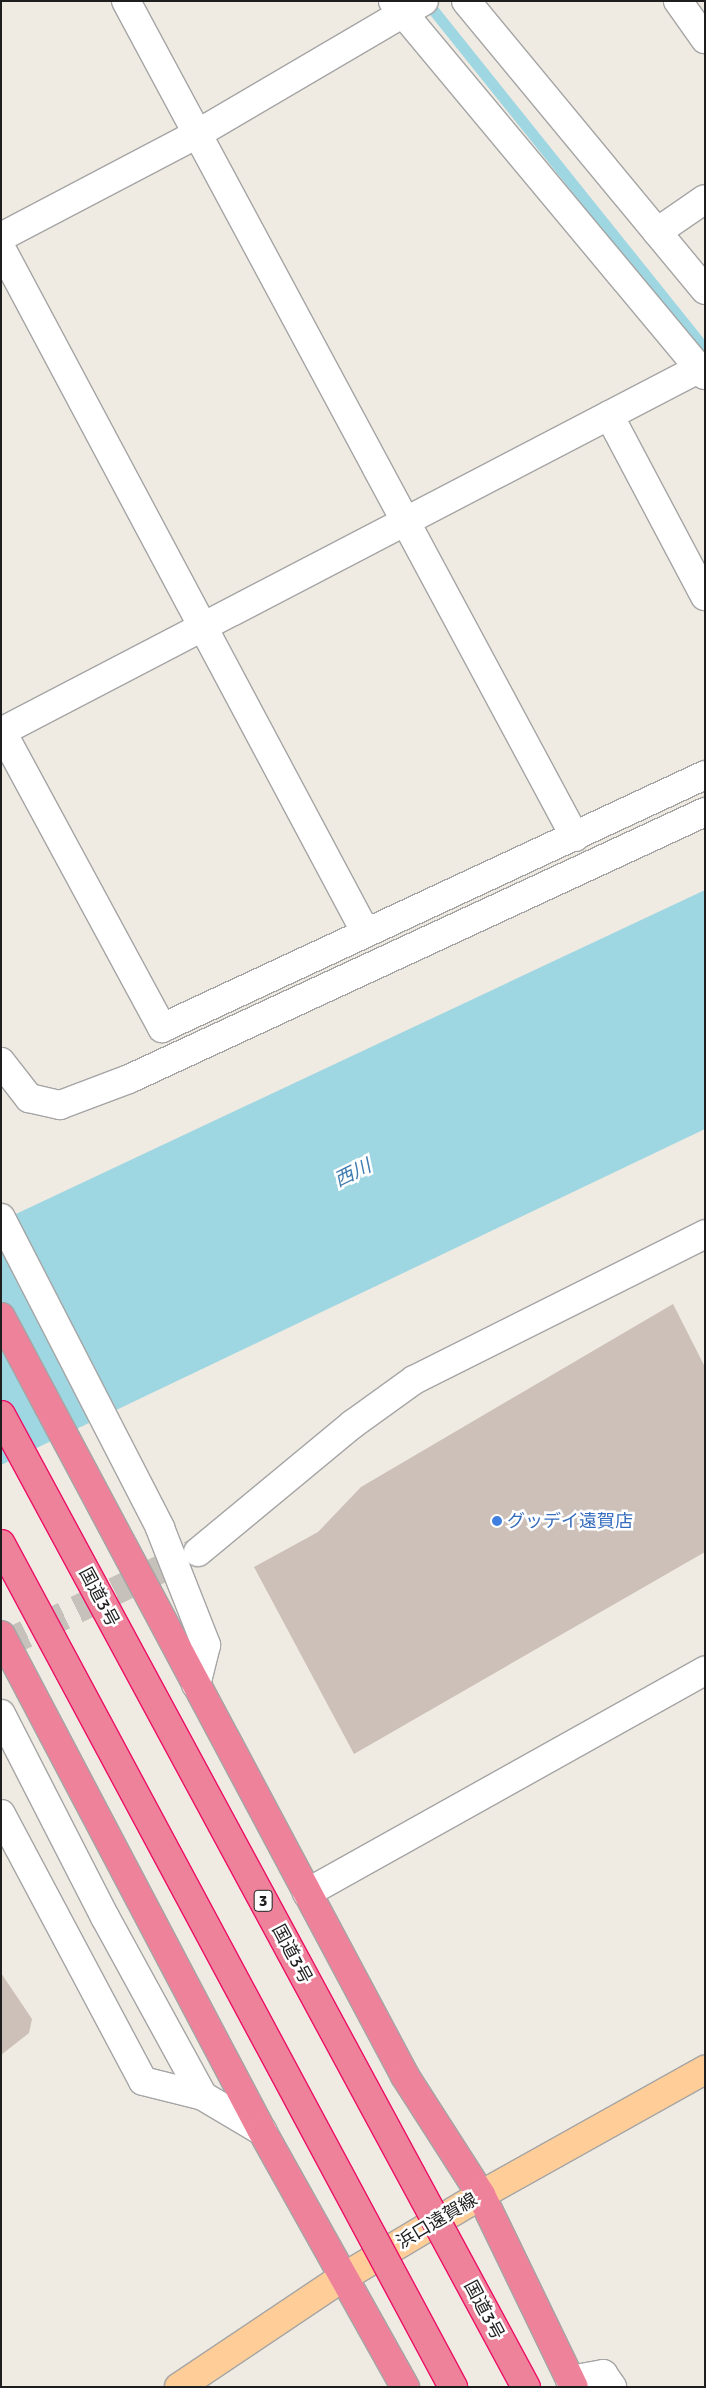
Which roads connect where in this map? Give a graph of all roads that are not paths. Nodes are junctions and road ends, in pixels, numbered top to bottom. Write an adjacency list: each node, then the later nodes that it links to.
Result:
1 (126, 1): 6 (street)
2 (466, 1): 8 (street)
3 (678, 1): 5 (street)
4 (407, 6): 6 (street); 12 (street)
5 (705, 39)
6 (197, 134): 9 (street); 14 (street)
7 (705, 199): 8 (street)
8 (657, 232): 11 (street)
9 (1, 237)
10 (1, 248): 16 (street)
11 (705, 290)
12 (702, 371): 13 (street)
13 (609, 415): 14 (street); 15 (street)
14 (404, 522): 16 (street); 20 (street)
15 (705, 596)
16 (202, 627): 17 (street); 21 (street)
17 (1, 731): 21 (street)
18 (705, 775): 20 (street)
19 (705, 812): 22 (street)
20 (575, 837): 21 (street)
21 (366, 933)
22 (1, 1062)
23 (1, 1218): 31 (street)
24 (705, 1234): 28 (street)
25 (1, 1317): 31 (highway)
26 (1, 1415): 44 (highway, 国道3号 / 3, bridge)
27 (1, 1544): 43 (highway, bridge)
28 (198, 1552)
29 (1, 1635): 37 (highway)
30 (705, 1671): 34 (street)
31 (196, 1685): 34 (highway)
32 (1, 1714): 36 (street)
33 (1, 1814): 36 (street)
34 (307, 1892): 38 (highway)
35 (705, 2070): 38 (main road, 浜口遠賀線)
36 (203, 2096): 37 (street)
37 (262, 2131): 39 (highway)
38 (481, 2195): 39 (main road, 浜口遠賀線); 40 (highway)
39 (342, 2278): 41 (main road, 浜口遠賀線); 42 (highway)
40 (572, 2383): 45 (street)
41 (179, 2387)
42 (405, 2387)
43 (453, 2387)
44 (526, 2387)
45 (612, 2387)

